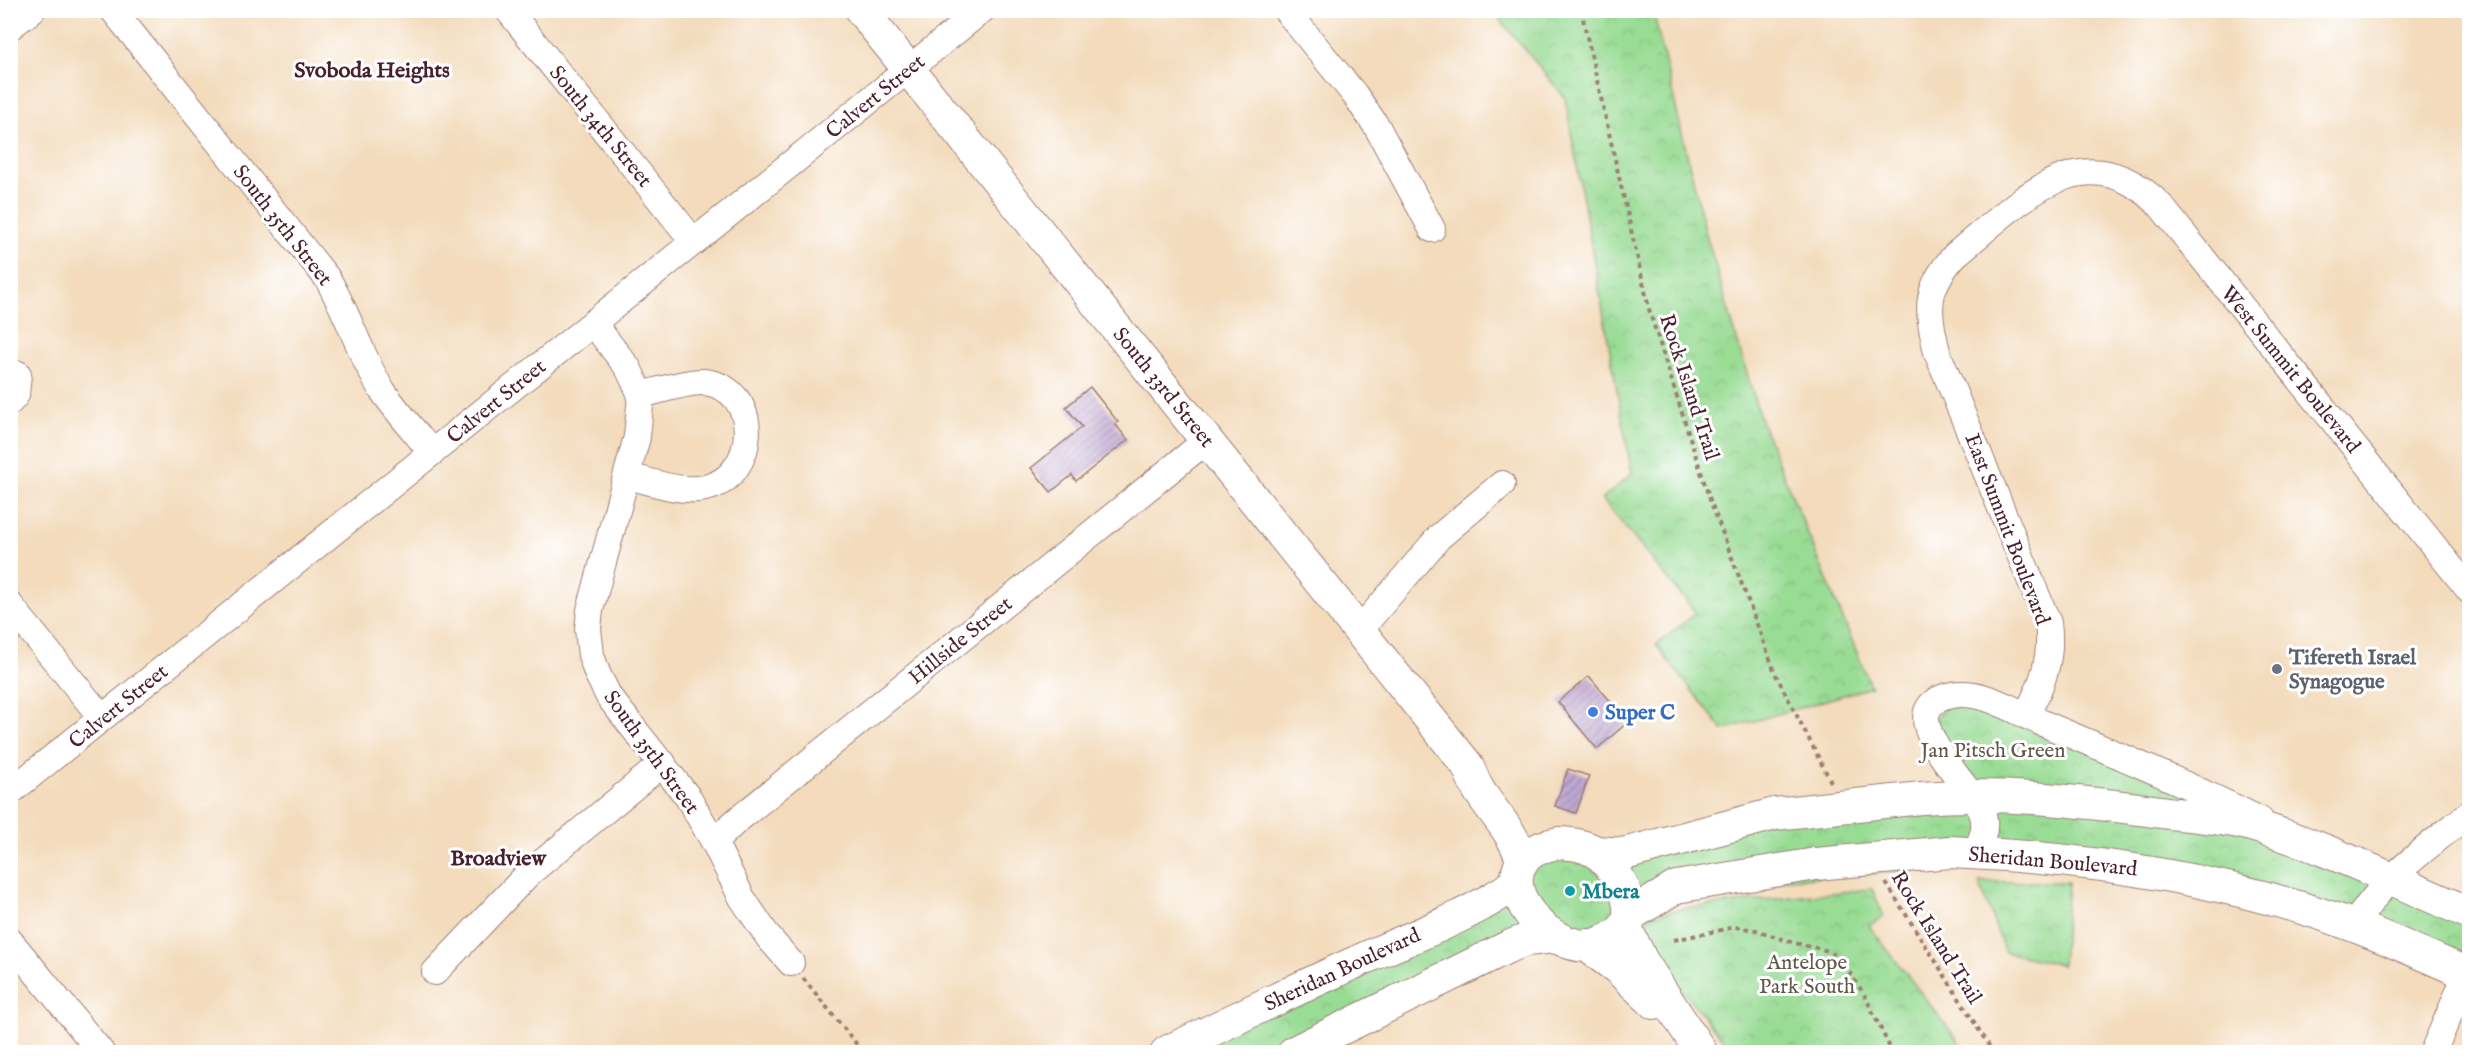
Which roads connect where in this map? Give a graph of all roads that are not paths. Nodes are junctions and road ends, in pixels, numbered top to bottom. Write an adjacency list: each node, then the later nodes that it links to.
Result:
1 (32, 10): 7 (street)
2 (113, 10): 17 (street, South 35th Street)
3 (508, 10): 10 (street, South 34th Street)
4 (861, 10): 8 (main road, South 33rd Street)
5 (982, 10): 8 (street, Calvert Street)
6 (1287, 10): 9 (street)
7 (10, 27)
8 (909, 69): 10 (street, Calvert Street); 16 (main road, South 33rd Street)
9 (1432, 229)
10 (694, 242): 12 (street, Calvert Street)
11 (1931, 291): 20 (street, West Summit Boulevard); 23 (street, East Summit Boulevard)
12 (593, 323): 14 (street); 17 (street, Calvert Street)
13 (18, 374): 15 (street)
14 (641, 395): 18 (street, South 35th Street); 18 (street)
15 (10, 402)
16 (1207, 440): 22 (main road, South 33rd Street); 30 (street, Hillside Street)
17 (432, 453): 24 (street, Calvert Street)
18 (628, 476): 25 (street, South 35th Street)
19 (1502, 484): 22 (street)
20 (2469, 591)
21 (10, 605): 24 (street)
22 (1359, 632): 26 (main road, South 33rd Street)
23 (2026, 717): 28 (street); 32 (street)
24 (102, 718): 27 (street, Calvert Street)
25 (663, 763): 30 (street, South 35th Street); 44 (street)
26 (1467, 765): 31 (main road, South 33rd Street); 35 (main road, South 33rd Street)
27 (10, 792)
28 (1969, 794): 32 (main road); 33 (main road, bridge); 34 (street)
29 (2469, 813): 36 (street)
30 (714, 842): 43 (street, South 35th Street)
31 (1559, 843): 33 (main road); 35 (main road)
32 (2308, 843): 36 (main road)
33 (1596, 852): 38 (main road)
34 (1962, 852): 38 (main road, Sheridan Boulevard, bridge); 39 (main road, Sheridan Boulevard)
35 (1519, 872): 40 (main road); 48 (main road, Sheridan Boulevard)
36 (2388, 879): 37 (main road); 39 (street)
37 (2469, 914)
38 (1627, 921): 42 (main road); 46 (main road)
39 (2354, 926): 45 (main road, Sheridan Boulevard)
40 (1555, 938): 42 (main road); 49 (main road)
41 (10, 941): 47 (street)
42 (1586, 945): 46 (main road)
43 (791, 963)
44 (435, 972)
45 (2468, 974): 50 (street)
46 (1691, 1049)
47 (101, 1053)
48 (1167, 1053)
49 (1294, 1053)
50 (2433, 1053)

